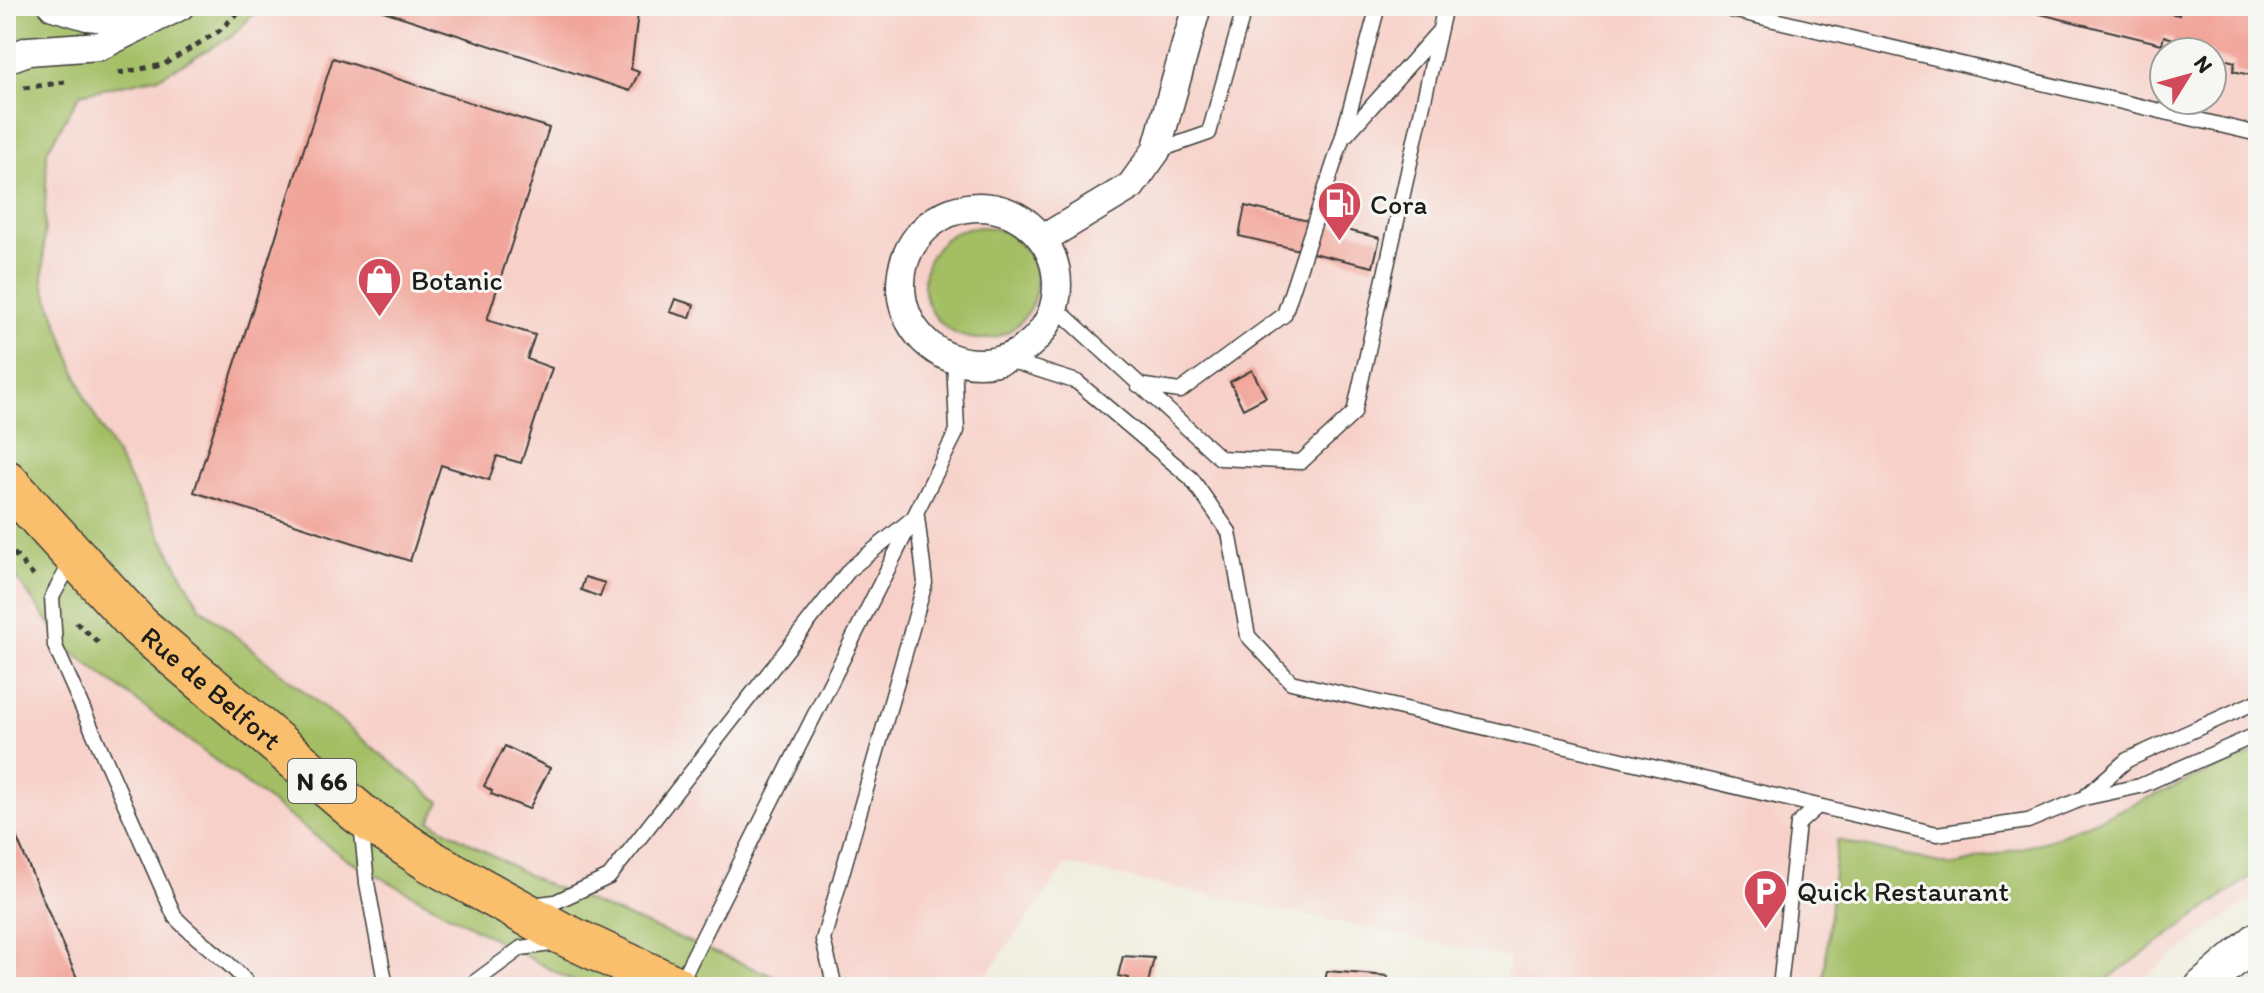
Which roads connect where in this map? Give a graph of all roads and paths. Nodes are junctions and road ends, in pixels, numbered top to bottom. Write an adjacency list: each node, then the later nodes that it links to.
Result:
1 (53, 6): 8 (street)
2 (180, 6): 8 (street)
3 (1197, 6): 13 (street)
4 (1245, 6): 13 (lane)
5 (1378, 6): 12 (lane)
6 (1445, 6): 9 (lane)
7 (1715, 6): 11 (lane)
8 (148, 22): 10 (street)
9 (1439, 31): 12 (lane); 18 (lane)
10 (6, 59)
11 (2258, 134)
12 (1342, 139): 18 (lane)
13 (1156, 151): 14 (street)
14 (1043, 239): 15 (street); 16 (street)
15 (1055, 307): 17 (street); 18 (lane)
16 (954, 359): 17 (street); 21 (lane)
17 (1005, 359): 26 (lane)
18 (1138, 385)
19 (6, 448): 20 (main road, Rue de Belfort / N 66)
20 (15, 490): 22 (main road, Rue de Belfort / N 66)
21 (917, 516): 28 (lane); 34 (lane); 35 (lane)
22 (75, 555): 27 (main road, Rue de Belfort / N 66); 31 (lane)
23 (2258, 701): 25 (lane)
24 (2258, 734): 25 (lane)
25 (2084, 798): 26 (lane)
26 (1818, 806): 36 (lane)
27 (360, 814): 28 (main road, Rue de Belfort / N 66); 32 (lane)
28 (516, 908): 30 (main road, Rue de Belfort / N 66)
29 (2258, 939): 37 (street)
30 (576, 940): 33 (lane); 34 (main road, Rue de Belfort / N 66)
31 (250, 987)
32 (386, 987)
33 (468, 987)
34 (677, 987)
35 (835, 987)
36 (1780, 987)
37 (2202, 987)

